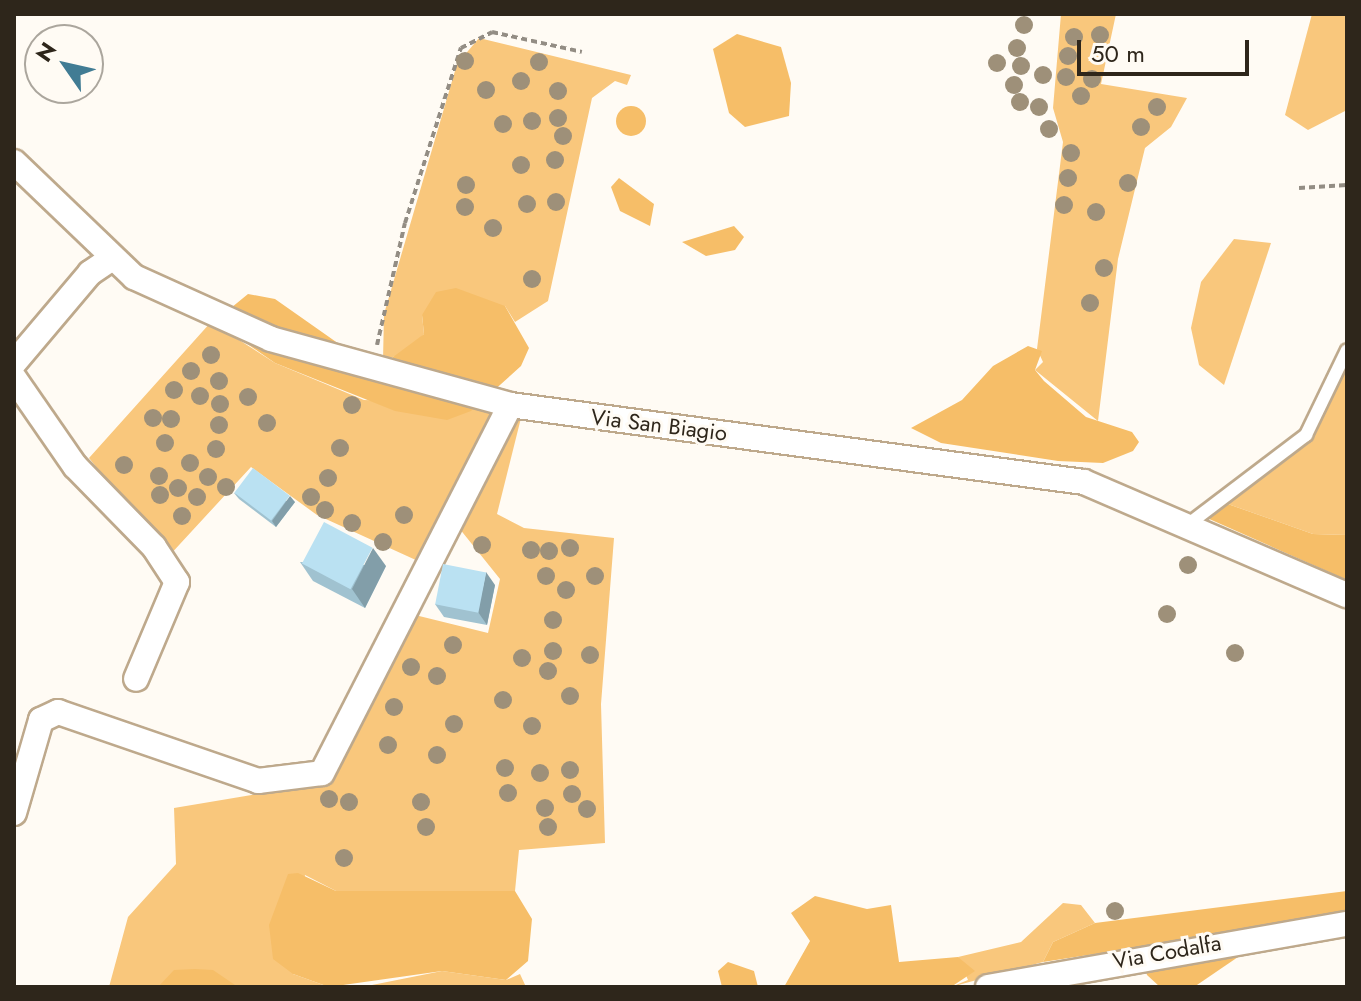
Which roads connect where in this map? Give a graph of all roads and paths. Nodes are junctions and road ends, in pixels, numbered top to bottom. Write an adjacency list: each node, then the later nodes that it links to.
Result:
1 (582, 52): 8 (path)
2 (14, 162): 5 (street, Via San Biagio)
3 (1347, 185): 4 (path)
4 (1299, 188)
5 (111, 259): 7 (street); 8 (street, Via San Biagio)
6 (1347, 350): 11 (lane)
7 (14, 363)
8 (377, 368): 10 (street, Via San Biagio)
9 (14, 378): 13 (street)
10 (510, 405): 11 (street, Via San Biagio); 14 (street)
11 (1190, 523): 12 (street, Via San Biagio)
12 (1347, 595)
13 (136, 679)
14 (14, 813)
15 (1347, 924): 16 (street, Via Codalfa)
16 (988, 987)

